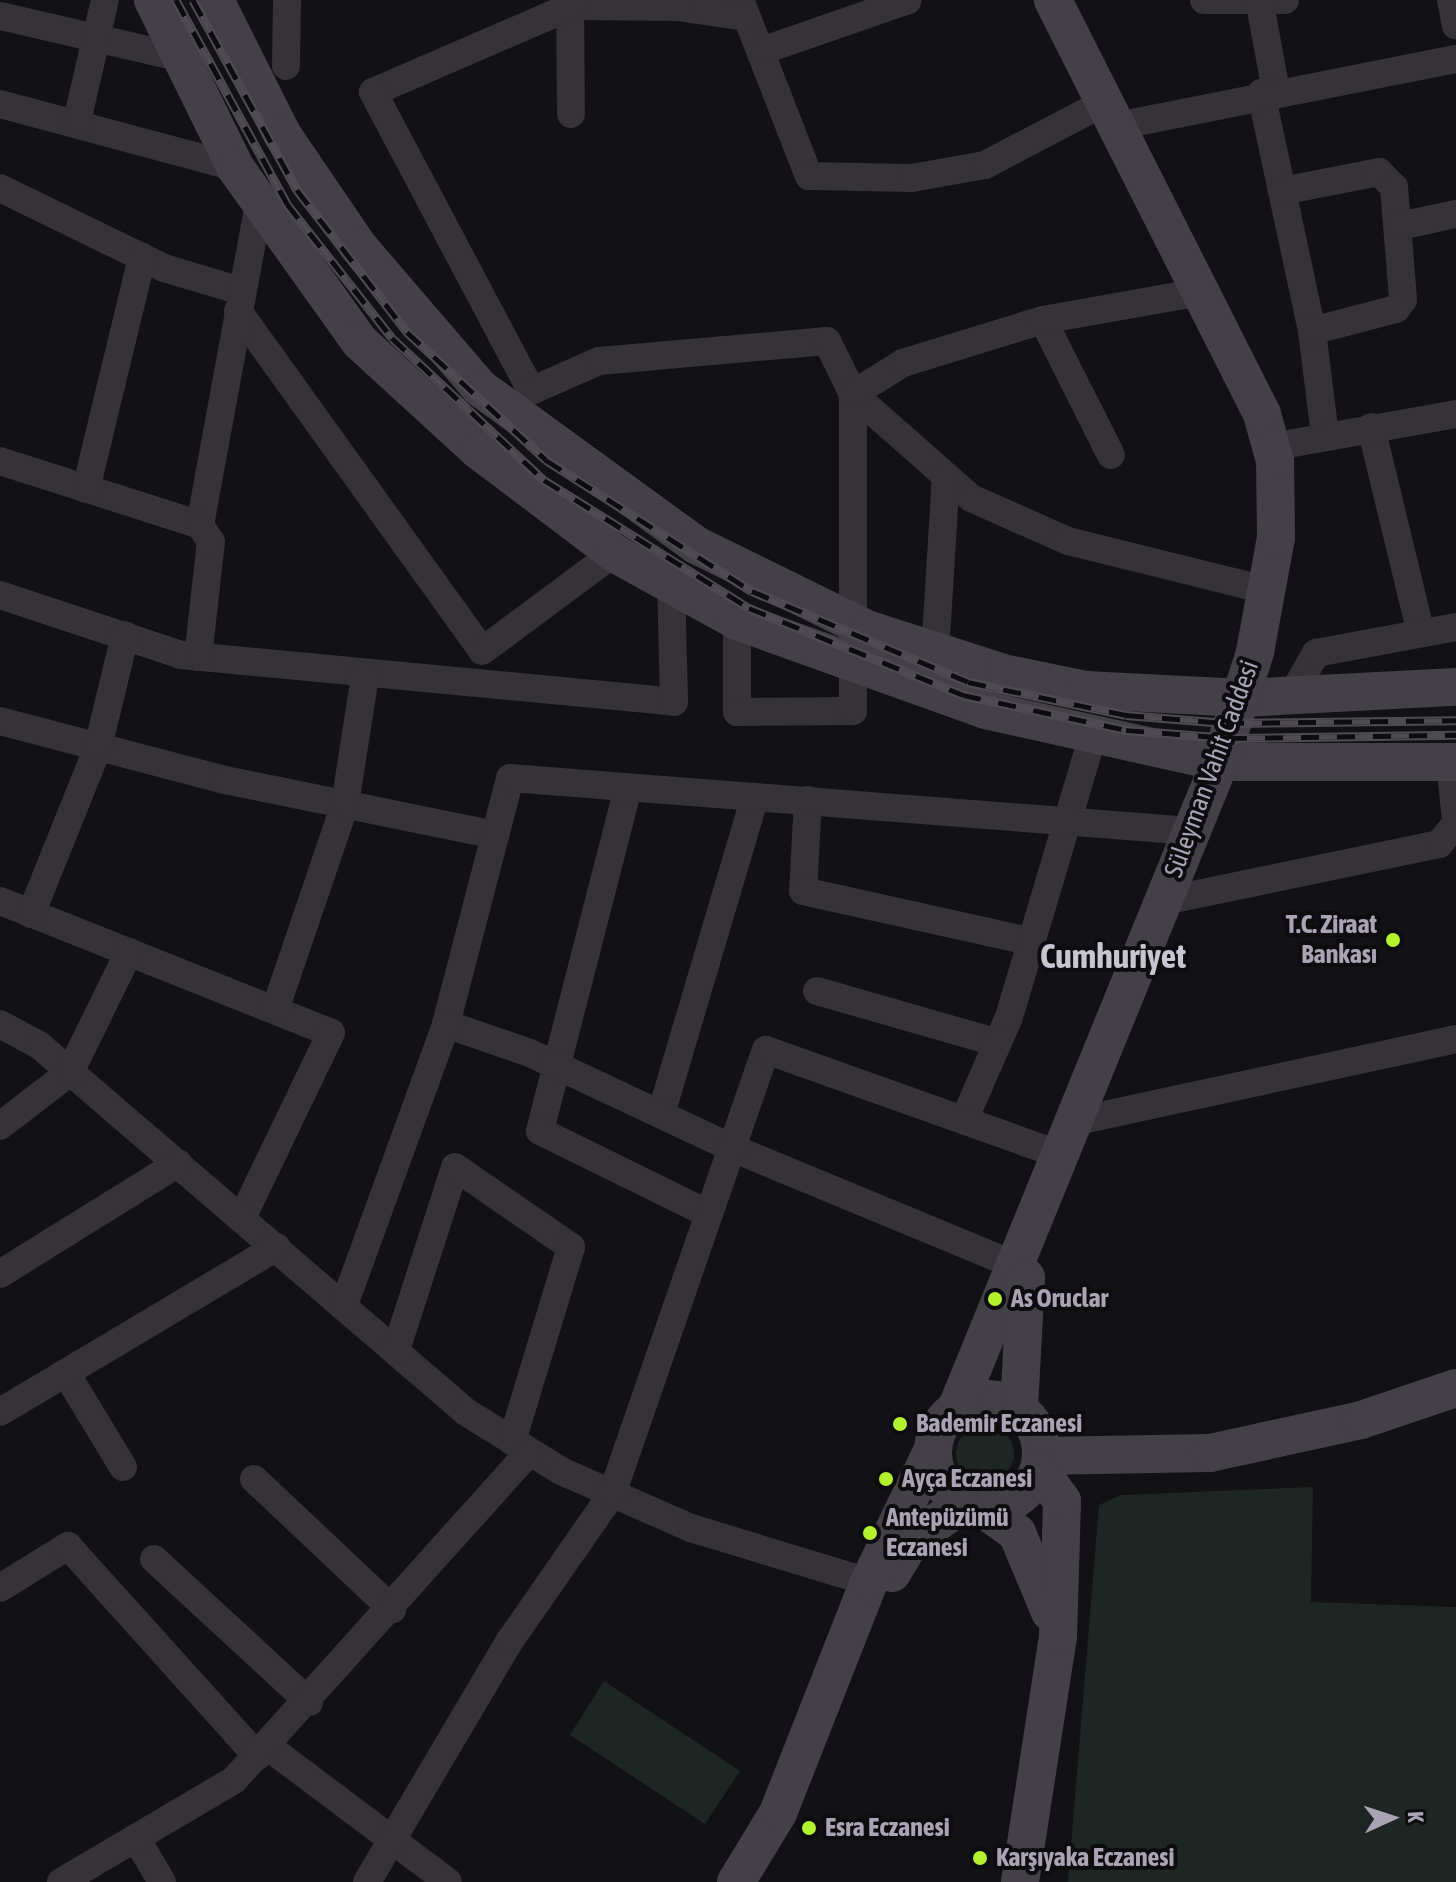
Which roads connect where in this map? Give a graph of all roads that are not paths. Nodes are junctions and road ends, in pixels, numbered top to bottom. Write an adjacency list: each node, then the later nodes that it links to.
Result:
1 (105, 0): 14 (street)
2 (153, 0): 16 (main road)
3 (215, 0): 50 (main road)
4 (287, 0): 18 (street)
5 (908, 0): 15 (street)
6 (1053, 0): 22 (main road, Süleyman Vahit Caddesi)
7 (1204, 0): 9 (street)
8 (1451, 0): 13 (street)
9 (1273, 2): 19 (street)
10 (571, 3): 11 (street); 21 (street); 35 (street)
11 (743, 8): 15 (street)
12 (2, 14): 14 (street)
13 (1456, 26)
14 (98, 37): 16 (street); 23 (street)
15 (764, 50): 22 (street)
16 (178, 57): 24 (main road)
17 (1456, 59): 19 (street)
18 (286, 66)
19 (1268, 92): 22 (street); 26 (street)
20 (0, 104): 23 (street)
21 (571, 114)
22 (1111, 114): 31 (main road, Süleyman Vahit Caddesi)
23 (77, 121): 24 (street)
24 (235, 167): 27 (main road)
25 (0, 188): 30 (street)
26 (1282, 191): 29 (street); 34 (street)
27 (259, 205): 32 (street); 45 (main road)
28 (1456, 214): 29 (street)
29 (1400, 226): 34 (street)
30 (142, 257): 32 (street); 43 (street)
31 (1200, 292): 33 (street); 39 (main road, Süleyman Vahit Caddesi)
32 (239, 301): 44 (street); 45 (street)
33 (1043, 320): 35 (street); 40 (street)
34 (1312, 331): 38 (street)
35 (853, 394): 42 (street); 50 (street)
36 (1456, 414): 37 (street)
37 (1371, 427): 38 (street); 52 (street)
38 (1325, 435): 39 (street)
39 (1271, 447): 47 (main road, Süleyman Vahit Caddesi)
40 (1111, 455)
41 (0, 461): 43 (street)
42 (946, 476): 47 (street); 54 (street)
43 (86, 489): 44 (street)
44 (200, 525): 55 (street)
45 (614, 553): 46 (main road)
46 (671, 583): 49 (main road); 57 (street)
47 (1266, 590): 61 (main road, Süleyman Vahit Caddesi)
48 (0, 595): 53 (street)
49 (737, 621): 56 (main road); 56 (street)
50 (855, 623): 54 (main road); 56 (street)
51 (1456, 627): 52 (street)
52 (1421, 633): 60 (street)
53 (125, 635): 55 (street); 64 (street)
54 (936, 651): 59 (street); 61 (main road)
55 (198, 657): 57 (street)
56 (855, 665): 59 (main road)
57 (365, 676): 70 (street)
58 (1456, 687): 60 (main road)
59 (931, 694): 63 (main road)
60 (1291, 697): 61 (main road)
61 (1243, 698): 65 (main road, Süleyman Vahit Caddesi)
62 (0, 721): 64 (street)
63 (1093, 736): 65 (main road); 71 (street)
64 (98, 747): 70 (street); 77 (street)
65 (1220, 762): 66 (main road); 73 (main road, Süleyman Vahit Caddesi)
66 (1453, 762): 72 (street)
67 (628, 788): 68 (street); 74 (street); 86 (street)
68 (755, 797): 69 (street); 88 (street)
69 (808, 800): 71 (street); 78 (street)
70 (345, 804): 74 (street); 81 (street)
71 (1072, 819): 73 (street); 78 (street)
72 (1456, 822): 76 (street)
73 (1191, 831): 76 (main road, Süleyman Vahit Caddesi)
74 (495, 835): 83 (street)
75 (0, 901): 77 (street)
76 (1164, 901): 90 (main road, Süleyman Vahit Caddesi)
77 (31, 914): 79 (street)
78 (1033, 942): 85 (street)
79 (129, 952): 81 (street); 87 (street)
80 (817, 991): 85 (street)
81 (275, 1010): 96 (street)
82 (0, 1024): 87 (street)
83 (446, 1024): 86 (street); 100 (street)
84 (1456, 1039): 90 (street)
85 (998, 1043): 89 (street)
86 (559, 1067): 88 (street); 95 (street)
87 (70, 1072): 91 (street); 93 (street)
88 (661, 1114): 92 (street)
89 (964, 1120): 92 (street); 94 (street)
90 (1077, 1121): 94 (main road, Süleyman Vahit Caddesi)
91 (0, 1126)
92 (732, 1148): 95 (street); 98 (street)
93 (178, 1163): 96 (street); 99 (street)
94 (1057, 1171): 98 (main road); 105 (main road)
95 (709, 1214): 112 (street)
96 (242, 1218): 97 (street)
97 (277, 1247): 100 (street); 102 (street)
98 (1017, 1266): 104 (main road)
99 (0, 1274)
100 (344, 1305): 101 (street)
101 (396, 1350): 107 (street); 107 (street)
102 (66, 1373): 106 (street); 110 (street)
103 (1456, 1388): 109 (main road)
104 (957, 1407): 105 (main road); 108 (main road)
105 (1019, 1408): 109 (main road)
106 (0, 1412)
107 (520, 1446): 112 (street); 117 (street)
108 (933, 1449): 113 (main road); 115 (main road)
109 (1040, 1463): 113 (main road); 118 (main road)
110 (123, 1467)
111 (254, 1479): 117 (street)
112 (612, 1494): 115 (street); 123 (street)
113 (972, 1504): 118 (main road); 119 (main road)
114 (154, 1559): 120 (street)
115 (869, 1582): 119 (main road)
116 (0, 1588): 121 (street)
117 (392, 1609): 120 (street)
118 (1058, 1637): 129 (main road)
119 (842, 1657): 128 (main road)
120 (309, 1702): 121 (street)
121 (262, 1751): 122 (street); 123 (street)
122 (136, 1838): 124 (street); 125 (street)
123 (391, 1839): 126 (street); 127 (street)
124 (61, 1882)
125 (162, 1882)
126 (367, 1882)
127 (448, 1882)
128 (736, 1882)
129 (1020, 1882)

